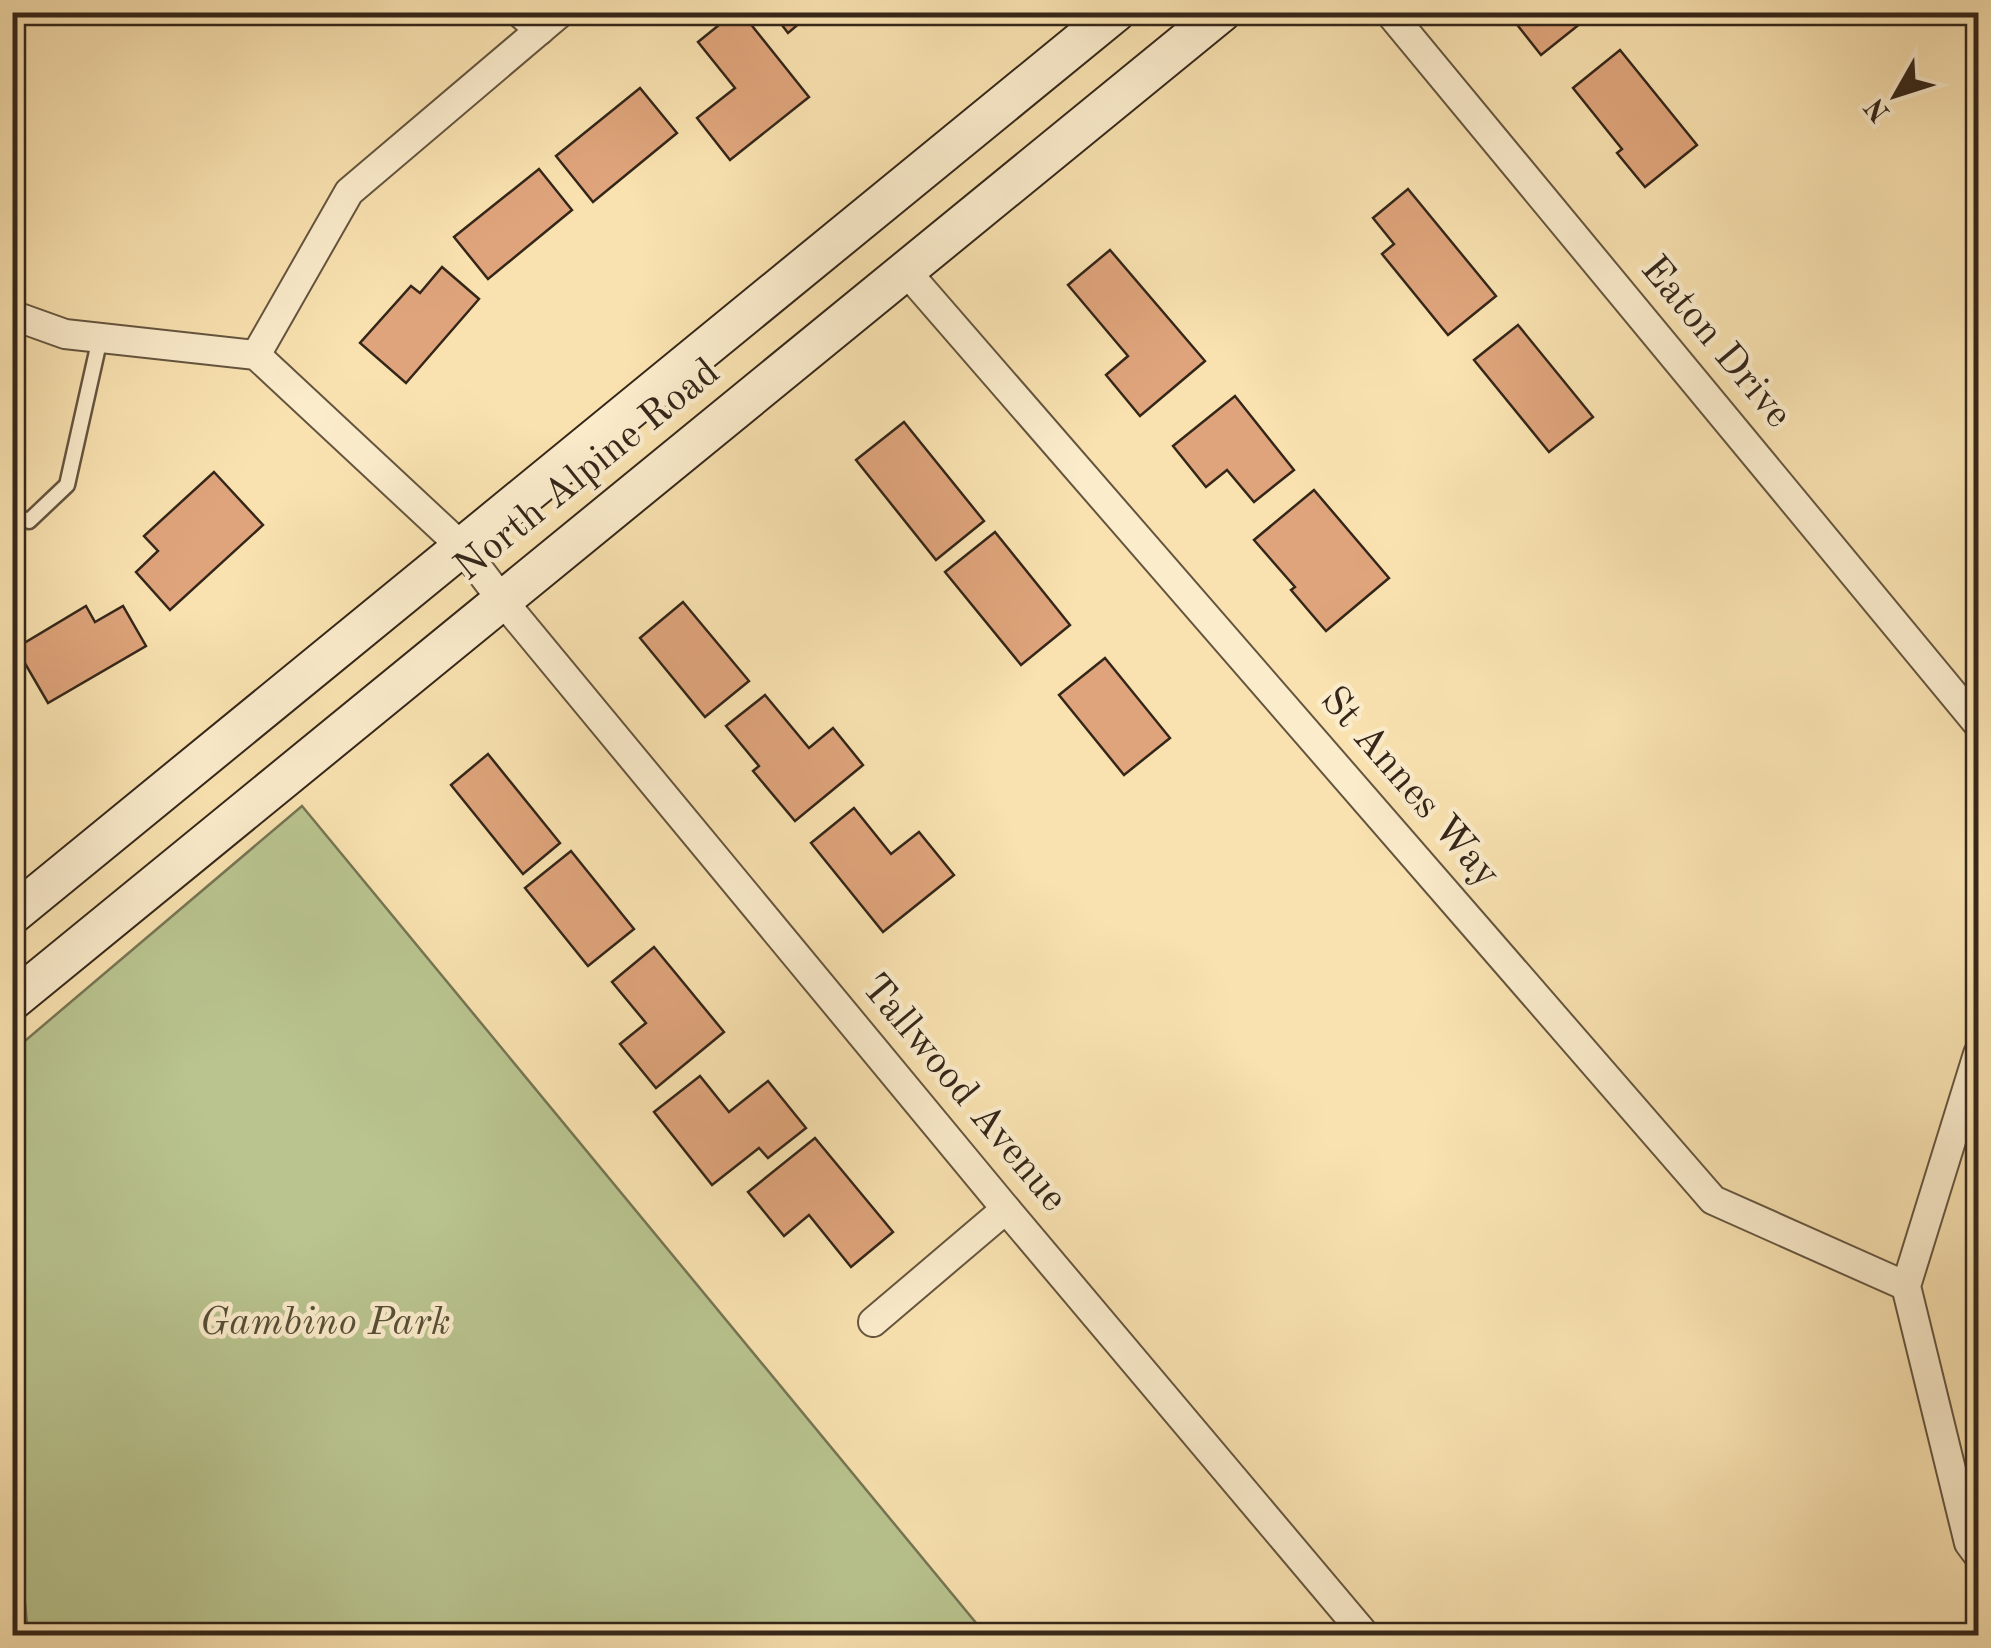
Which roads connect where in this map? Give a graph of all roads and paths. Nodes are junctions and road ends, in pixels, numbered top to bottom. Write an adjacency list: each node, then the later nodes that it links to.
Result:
1 (1116, 12): 10 (main road, North Alpine Road)
2 (1222, 12): 5 (main road, North Alpine Road)
3 (1389, 12): 12 (street, Eaton Drive)
4 (540, 18): 8 (street)
5 (906, 270): 11 (main road, North Alpine Road); 17 (street, St Annes Way)
6 (13, 318): 7 (street)
7 (100, 338): 8 (street); 9 (lane)
8 (256, 355): 10 (street, Tallwood Avenue)
9 (12, 515)
10 (462, 546): 11 (street, Tallwood Avenue); 13 (main road, North Alpine Road)
11 (502, 600): 14 (main road, North Alpine Road); 16 (street, Tallwood Avenue)
12 (1978, 724)
13 (12, 915)
14 (12, 1002)
15 (1978, 1054): 17 (street)
16 (1006, 1210): 18 (street); 20 (street, Tallwood Avenue)
17 (1906, 1286): 19 (street)
18 (872, 1322)
19 (1978, 1555)
20 (1366, 1636)

